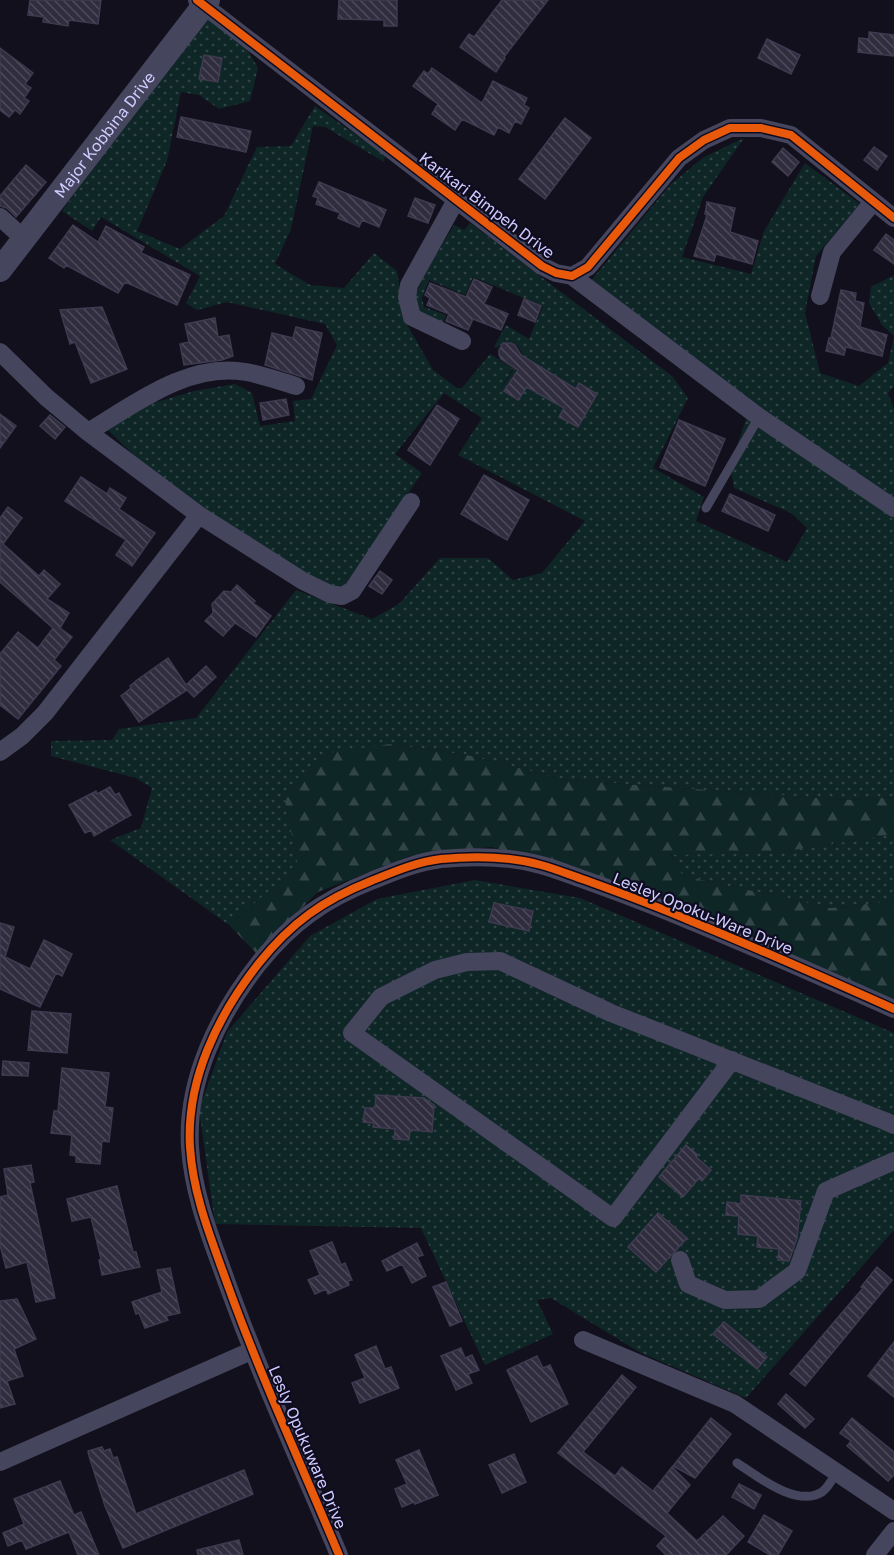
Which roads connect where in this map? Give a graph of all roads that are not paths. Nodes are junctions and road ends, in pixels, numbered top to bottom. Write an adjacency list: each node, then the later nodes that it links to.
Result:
1 (203, 2): 2 (street, Karikari Bimpeh Drive); 6 (street, Major Kobbina Drive)
2 (456, 200): 8 (street, Karikari Bimpeh Drive); 10 (street)
3 (873, 202): 5 (street); 8 (street); 9 (street)
4 (0, 217): 6 (street)
5 (894, 219)
6 (23, 238): 7 (street, Major Kobbina Drive)
7 (0, 270)
8 (572, 276): 13 (street, Karikari Bimpeh Drive)
9 (820, 296)
10 (462, 340)
11 (0, 352): 14 (street)
12 (296, 386): 14 (street)
13 (759, 417): 16 (lane); 17 (street, Karikari Bimpeh Drive)
14 (88, 432): 18 (street)
15 (411, 502): 18 (street)
16 (706, 508)
17 (894, 508)
18 (199, 515): 19 (street)
19 (0, 752)
20 (894, 1010): 26 (street, Lesley Opoku-Ware Drive)
21 (732, 1060): 21 (street); 22 (street)
22 (894, 1125)
23 (894, 1161): 24 (street)
24 (680, 1260)
25 (583, 1340): 29 (street)
26 (251, 1351): 27 (street); 32 (street, Lesly Opukuware Drive)
27 (0, 1462)
28 (737, 1463): 29 (lane)
29 (836, 1473): 30 (street)
30 (894, 1511)
31 (894, 1531): 33 (street)
32 (339, 1555)
33 (875, 1555)

